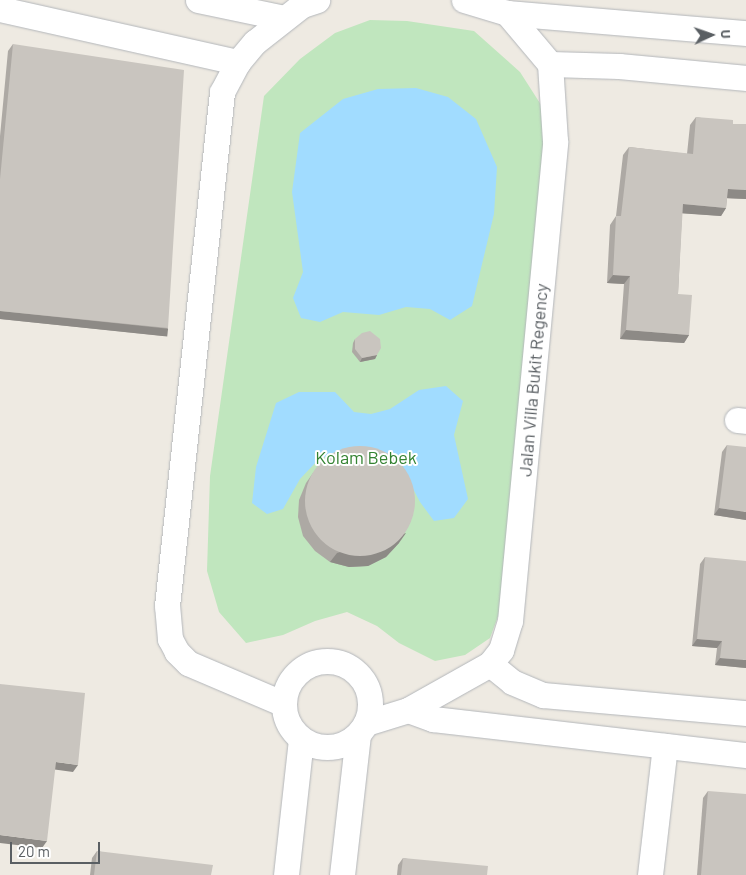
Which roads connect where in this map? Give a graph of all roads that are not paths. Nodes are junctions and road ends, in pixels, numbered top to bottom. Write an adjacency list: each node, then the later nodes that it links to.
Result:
1 (198, 0): 6 (street)
2 (318, 0): 6 (street)
3 (464, 0): 5 (street)
4 (0, 9): 8 (street)
5 (507, 13): 7 (street); 9 (street)
6 (284, 18): 8 (street)
7 (746, 34)
8 (238, 62): 12 (street)
9 (550, 64): 10 (street); 11 (street, Jalan Villa Bukit Regency)
10 (746, 78)
11 (490, 664): 13 (street, Jalan Villa Bukit Regency); 14 (street)
12 (284, 704): 15 (street); 16 (street)
13 (408, 710): 15 (street, Jalan Villa Bukit Regency); 17 (street)
14 (746, 713)
15 (362, 729): 16 (street); 20 (street)
16 (301, 739): 19 (street)
17 (665, 746): 18 (street); 21 (street)
18 (746, 755)
19 (286, 875)
20 (342, 875)
21 (650, 875)

